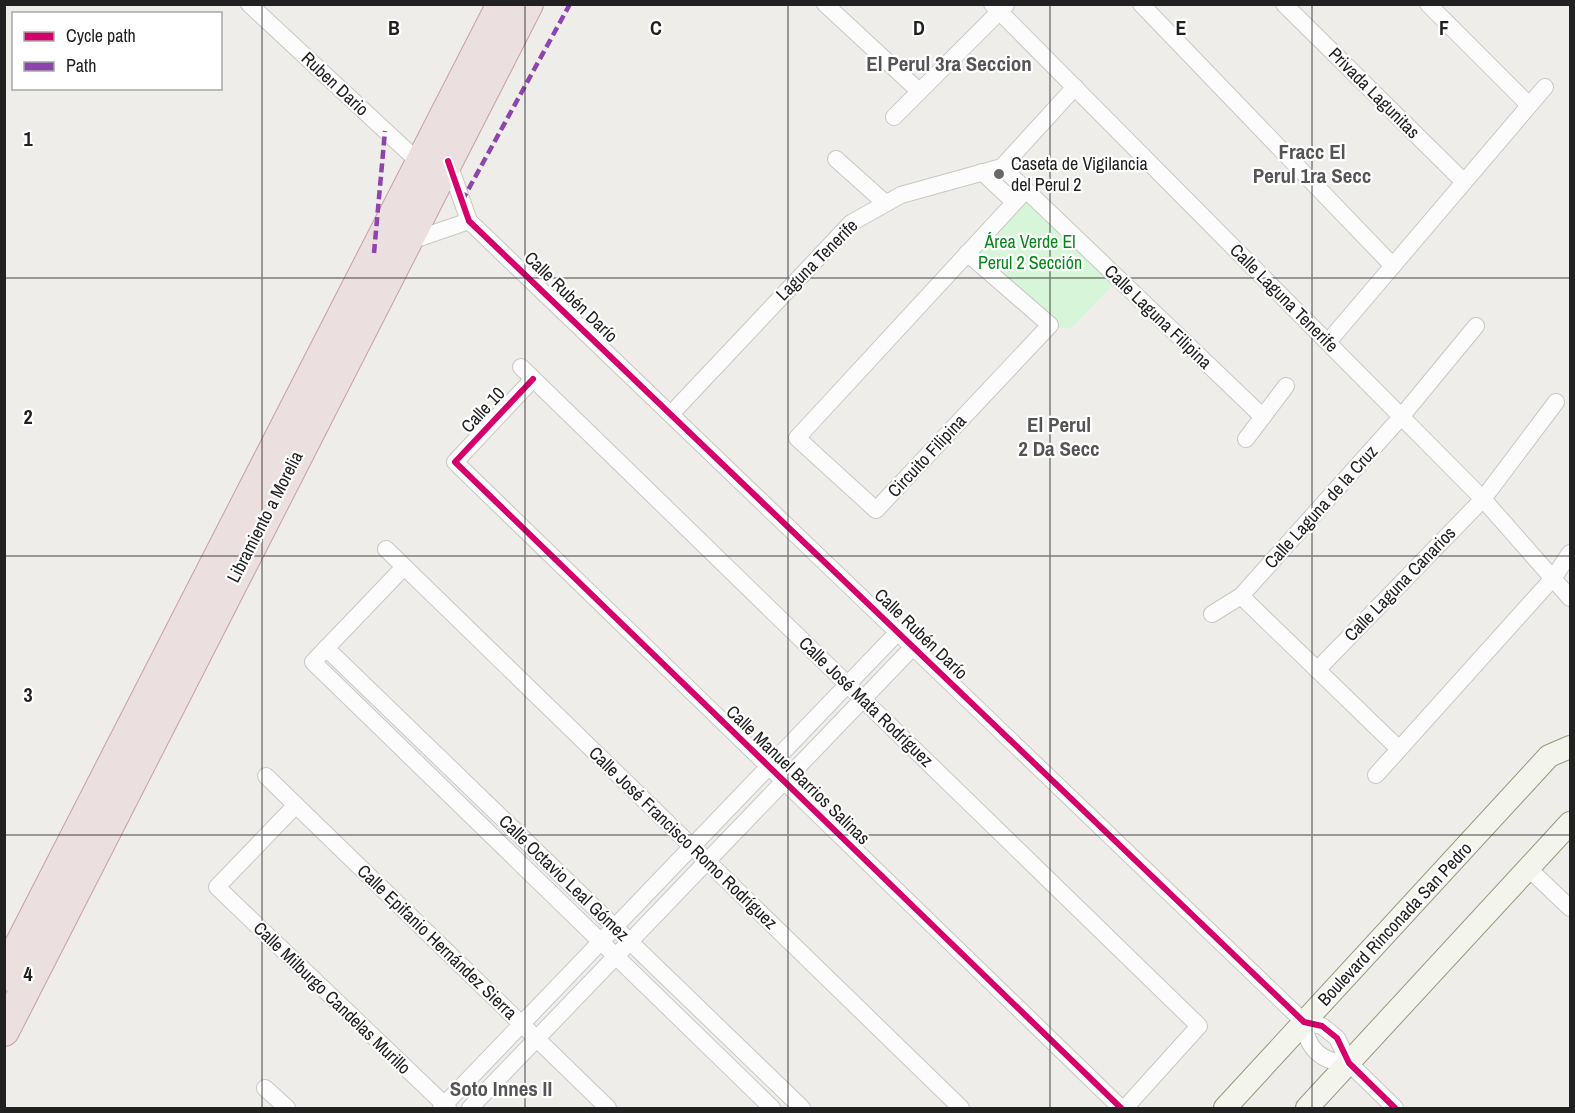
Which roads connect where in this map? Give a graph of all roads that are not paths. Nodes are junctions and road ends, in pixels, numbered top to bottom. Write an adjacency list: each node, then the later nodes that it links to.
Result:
1 (249, 4): 15 (street, Ruben Dario)
2 (502, 4): 15 (highway, Libramiento a Morelia)
3 (528, 4): 15 (highway, Libramiento a Morelia)
4 (825, 4): 11 (street)
5 (1284, 4): 18 (street, Privada Lagunitas)
6 (1428, 4): 12 (street)
7 (1147, 6): 24 (street)
8 (999, 7): 9 (street, Calle Laguna Tenerife); 11 (street)
9 (1075, 87): 16 (street); 26 (street, Calle Laguna Tenerife)
10 (1545, 87): 12 (street)
11 (920, 91): 13 (street)
12 (1529, 105): 18 (street)
13 (894, 117)
14 (836, 159): 20 (street)
15 (434, 163): 21 (street, Calle Rubén Darío); 22 (highway, Libramiento a Morelia); 65 (highway, Libramiento a Morelia)
16 (1002, 167): 17 (street, Laguna Tenerife); 19 (street, Calle Laguna Filipina)
17 (982, 172): 19 (street); 20 (street, Laguna Tenerife)
18 (1464, 182): 24 (street)
19 (1020, 196): 23 (street, Circuito Filipina); 31 (street, Calle Laguna Filipina)
20 (884, 202): 30 (street, Laguna Tenerife)
21 (469, 221): 22 (street); 30 (street, Calle Rubén Darío)
22 (405, 243): 68 (highway, Libramiento a Morelia)
23 (967, 254): 23 (street, Circuito Filipina)
24 (1393, 266): 26 (street)
25 (1476, 326): 32 (street, Calle Laguna de la Cruz)
26 (1328, 342): 32 (street, Calle Laguna Tenerife)
27 (527, 373): 34 (street, Calle 10); 47 (street, Calle José Mata Rodríguez)
28 (1286, 386): 31 (street)
29 (1556, 402): 35 (street, Calle Laguna Canarios)
30 (671, 414): 43 (street, Calle Rubén Darío)
31 (1263, 417): 33 (street)
32 (1401, 417): 35 (street, Calle Laguna Tenerife); 40 (street, Calle Laguna de la Cruz)
33 (1246, 439)
34 (455, 462): 51 (street, Calle Manuel Barrios Salinas)
35 (1484, 499): 39 (street, Calle Laguna Tenerife); 46 (street, Calle Laguna Canarios)
36 (386, 549): 38 (street, Calle José Francisco Romo Rodríguez)
37 (1570, 553): 39 (street)
38 (404, 567): 45 (street); 57 (street, Calle José Francisco Romo Rodríguez)
39 (1554, 577): 41 (street, Calle Laguna Tenerife); 50 (street)
40 (1241, 596): 42 (street, Calle Laguna de la Cruz); 46 (street)
41 (1570, 598)
42 (1212, 614)
43 (898, 632): 44 (street, Calle Rubén Darío); 47 (street)
44 (913, 647): 48 (street); 66 (street, Calle Rubén Darío)
45 (326, 648): 61 (street, Calle Octavio Leal Gómez); 62 (street, Calle Octavio Leal Gómez)
46 (1317, 670): 50 (street)
47 (848, 684): 48 (street, Calle José Mata Rodríguez); 51 (street)
48 (863, 699): 54 (street); 79 (street, Calle José Mata Rodríguez)
49 (1570, 747): 66 (street, Boulevard Rinconada San Pedro)
50 (1399, 749): 52 (street)
51 (769, 767): 54 (street, Calle Manuel Barrios Salinas); 57 (street)
52 (1376, 775)
53 (266, 776): 55 (street, Calle Epifanio Hernández Sierra)
54 (784, 781): 58 (street); 79 (street, Calle Manuel Barrios Salinas)
55 (296, 806): 67 (street, Calle Epifanio Hernández Sierra); 72 (street, Calle Milburgo Candelas Murillo)
56 (1570, 823): 59 (street)
57 (692, 847): 58 (street, Calle José Francisco Romo Rodríguez); 61 (street)
58 (707, 861): 63 (street); 78 (street, Calle José Francisco Romo Rodríguez)
59 (1529, 869): 60 (street); 70 (street)
60 (1570, 908)
61 (615, 927): 62 (street); 63 (street, Calle Octavio Leal Gómez)
62 (600, 942): 64 (street, Calle Octavio Leal Gómez); 67 (street)
63 (630, 942): 64 (street); 77 (street, Calle Octavio Leal Gómez)
64 (616, 957): 69 (street); 76 (street, Calle Octavio Leal Gómez)
65 (4, 976)
66 (1304, 1022): 70 (street, Calle Rubén Darío); 70 (street, Calle Rubén Darío); 80 (street, Boulevard Rinconada San Pedro)
67 (521, 1024): 69 (street, Calle Epifanio Hernández Sierra); 72 (street)
68 (4, 1031)
69 (537, 1039): 74 (street); 75 (street, Calle Epifanio Hernández Sierra)
70 (1349, 1063): 81 (street); 82 (street, Calle Rubén Darío)
71 (265, 1088): 73 (street)
72 (444, 1107)
73 (287, 1108)
74 (470, 1108)
75 (608, 1108)
76 (772, 1108)
77 (802, 1108)
78 (961, 1108)
79 (1123, 1108)
80 (1225, 1108)
81 (1307, 1108)
82 (1395, 1108)

